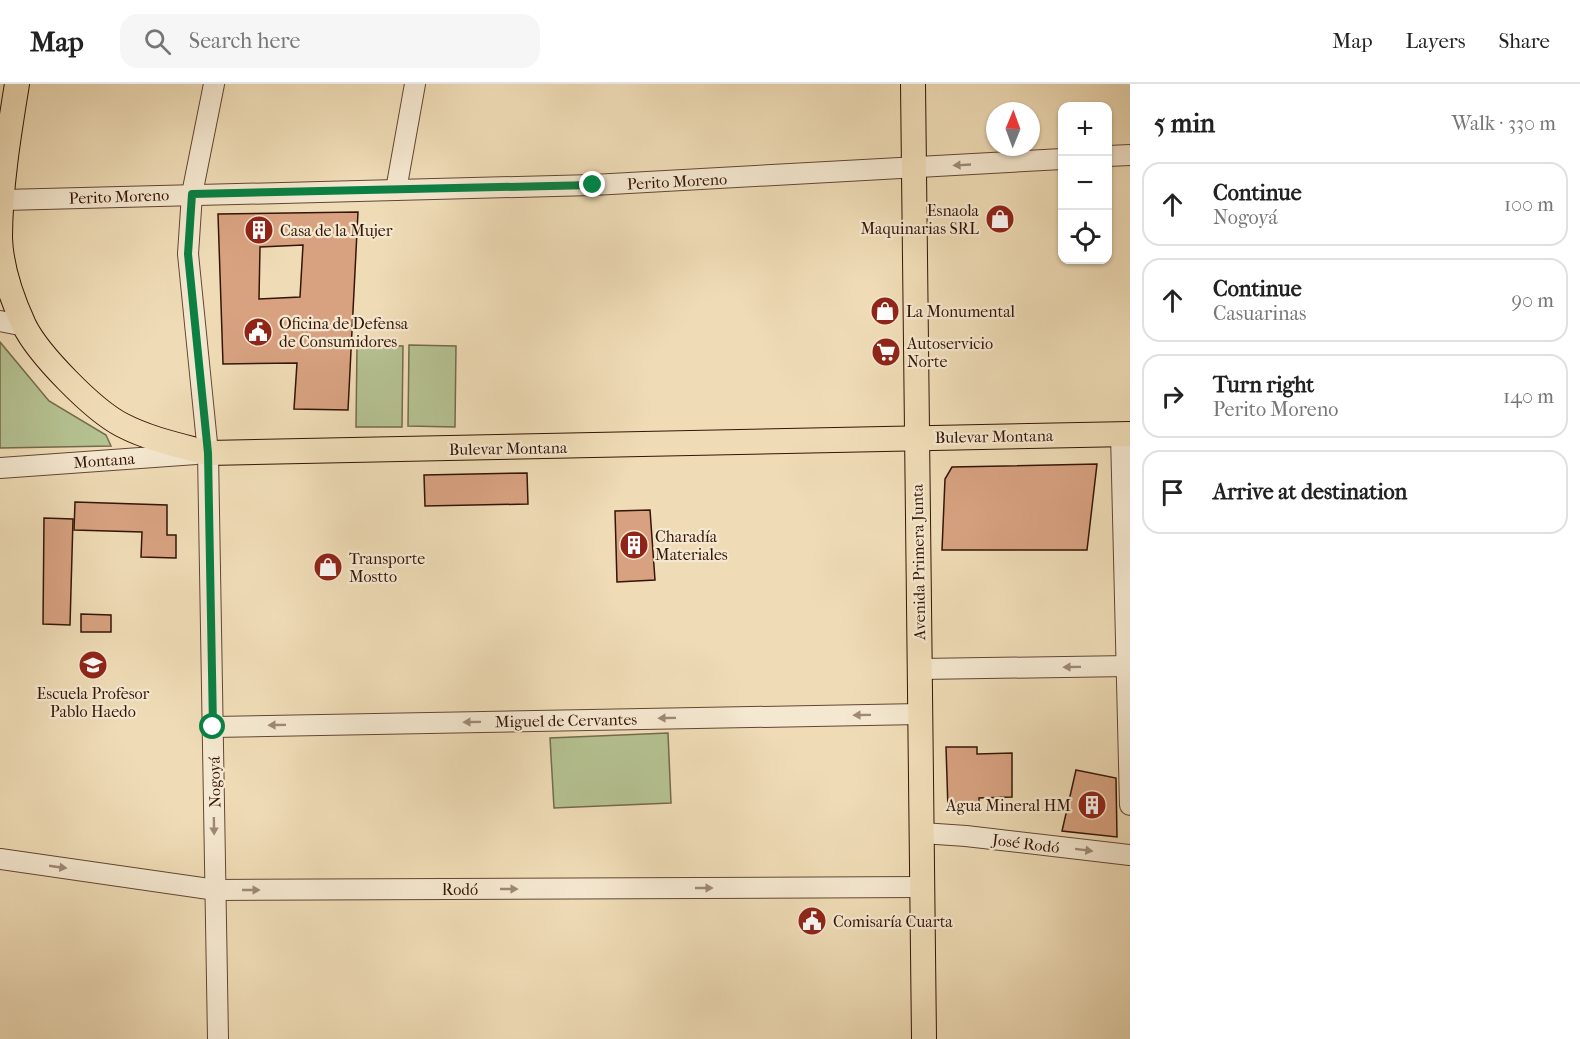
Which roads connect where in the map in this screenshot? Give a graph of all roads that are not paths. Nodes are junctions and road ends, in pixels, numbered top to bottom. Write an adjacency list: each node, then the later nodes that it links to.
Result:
1 (17, 84): 11 (main road, Bulevar Montana)
2 (214, 84): 10 (street, Nogoyá)
3 (415, 84): 9 (street)
4 (913, 84): 8 (main road, Avenida Primera Junta)
5 (1130, 155): 6 (street)
6 (1112, 156)
7 (1058, 159): 8 (street, Perito Moreno, one-way to 8)
8 (913, 168): 9 (street, Perito Moreno); 16 (main road, Avenida Primera Junta)
9 (396, 190): 10 (street, Perito Moreno)
10 (192, 194): 11 (street, Perito Moreno); 17 (street, Nogoyá)
11 (4, 200): 12 (main road, Bulevar Montana)
12 (0, 239): 14 (main road, Bulevar Montana)
13 (0, 321): 14 (street)
14 (25, 326): 17 (main road, Bulevar Montana)
15 (1126, 434): 16 (main road, Bulevar Montana); 19 (street)
16 (916, 438): 17 (main road, Bulevar Montana); 20 (main road, Avenida Primera Junta)
17 (208, 453): 18 (street, Montana); 22 (street, Nogoyá)
18 (0, 468)
19 (1128, 666): 20 (street, one-way to 20); 23 (street)
20 (920, 669): 21 (main road, Avenida Primera Junta)
21 (920, 714): 22 (street, Miguel de Cervantes, one-way to 22); 24 (main road, Avenida Primera Junta)
22 (213, 727): 28 (street, Nogoyá, one-way to 28)
23 (1130, 805)
24 (922, 833): 25 (street, José Rodó, one-way to 25); 27 (main road, Avenida Primera Junta)
25 (1130, 855)
26 (0, 859): 28 (street, Rodó, one-way to 28)
27 (922, 887): 28 (street, Rodó, one-way to 27); 30 (main road, Avenida Primera Junta)
28 (216, 890): 29 (street, Nogoyá)
29 (218, 1039)
30 (924, 1039)

